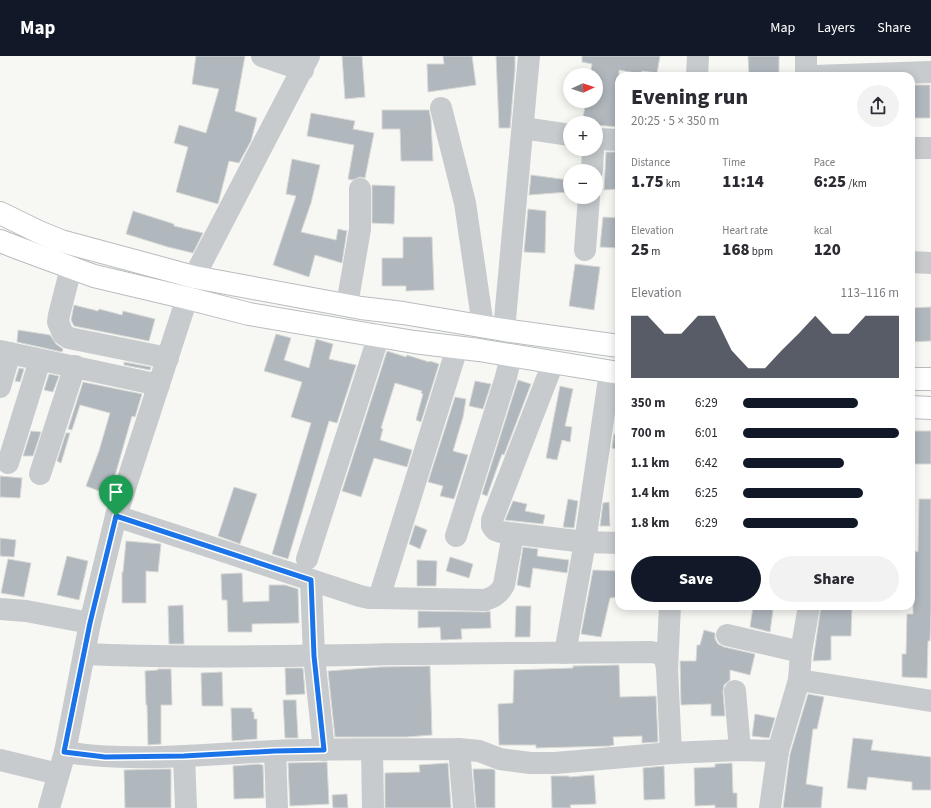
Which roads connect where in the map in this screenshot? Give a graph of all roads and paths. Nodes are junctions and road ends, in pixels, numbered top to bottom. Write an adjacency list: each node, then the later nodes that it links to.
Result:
1 (262, 56): 5 (street)
2 (529, 56): 11 (street)
3 (698, 56): 6 (street)
4 (806, 56): 7 (street)
5 (306, 63): 25 (street)
6 (697, 72)
7 (806, 72)
8 (931, 72): 9 (street)
9 (915, 73)
10 (441, 108): 28 (street)
11 (522, 128): 12 (street); 29 (street)
12 (563, 134)
13 (603, 139): 14 (street)
14 (615, 140)
15 (915, 148): 16 (street)
16 (931, 148)
17 (360, 189): 27 (street)
18 (589, 204): 21 (street)
19 (0, 213): 25 (highway)
20 (0, 240): 24 (highway)
21 (585, 250)
22 (915, 262): 23 (street)
23 (931, 263)
24 (72, 268): 26 (highway); 35 (street)
25 (194, 277): 26 (street); 27 (highway)
26 (187, 298): 30 (highway); 35 (street)
27 (347, 305): 28 (highway)
28 (482, 326): 29 (highway)
29 (504, 330): 31 (highway)
30 (379, 335): 32 (highway); 53 (street)
31 (615, 345)
32 (457, 348): 34 (highway); 55 (street)
33 (5, 352): 36 (street); 43 (street)
34 (511, 356): 37 (highway); 50 (street)
35 (168, 358): 42 (street)
36 (40, 360): 38 (street); 46 (street)
37 (553, 362): 39 (highway); 49 (street)
38 (75, 366): 42 (street); 47 (street)
39 (615, 372): 51 (street)
40 (915, 379): 41 (highway)
41 (931, 379)
42 (159, 385): 48 (street)
43 (0, 387)
44 (915, 407): 45 (highway)
45 (931, 408)
46 (8, 463)
47 (40, 474)
48 (116, 516): 54 (street); 59 (street)
49 (514, 534): 51 (street); 55 (street)
50 (456, 536)
51 (585, 542): 52 (street); 62 (street)
52 (615, 543)
53 (307, 559)
54 (311, 580): 55 (street); 64 (street)
55 (379, 598)
56 (0, 609): 59 (street)
57 (670, 610): 65 (street)
58 (808, 610): 61 (street)
59 (90, 623): 63 (street)
60 (727, 635): 61 (street)
61 (801, 652): 66 (street)
62 (564, 653): 64 (street); 65 (street)
63 (84, 654): 64 (street); 75 (street)
64 (314, 656): 70 (street)
65 (667, 670): 76 (street)
66 (799, 680): 68 (street); 74 (street)
67 (735, 691): 72 (street)
68 (931, 701)
69 (459, 749): 71 (street); 76 (street); 84 (street)
70 (324, 750): 71 (street); 73 (street)
71 (372, 750): 83 (street)
72 (740, 750): 74 (street); 76 (street)
73 (275, 751): 77 (street); 82 (street)
74 (778, 751): 85 (street)
75 (64, 752): 77 (street); 79 (street)
76 (671, 753)
77 (184, 756): 81 (street)
78 (0, 760): 79 (street)
79 (58, 774): 80 (street)
80 (49, 808)
81 (186, 808)
82 (277, 808)
83 (373, 808)
84 (464, 808)
85 (770, 808)

